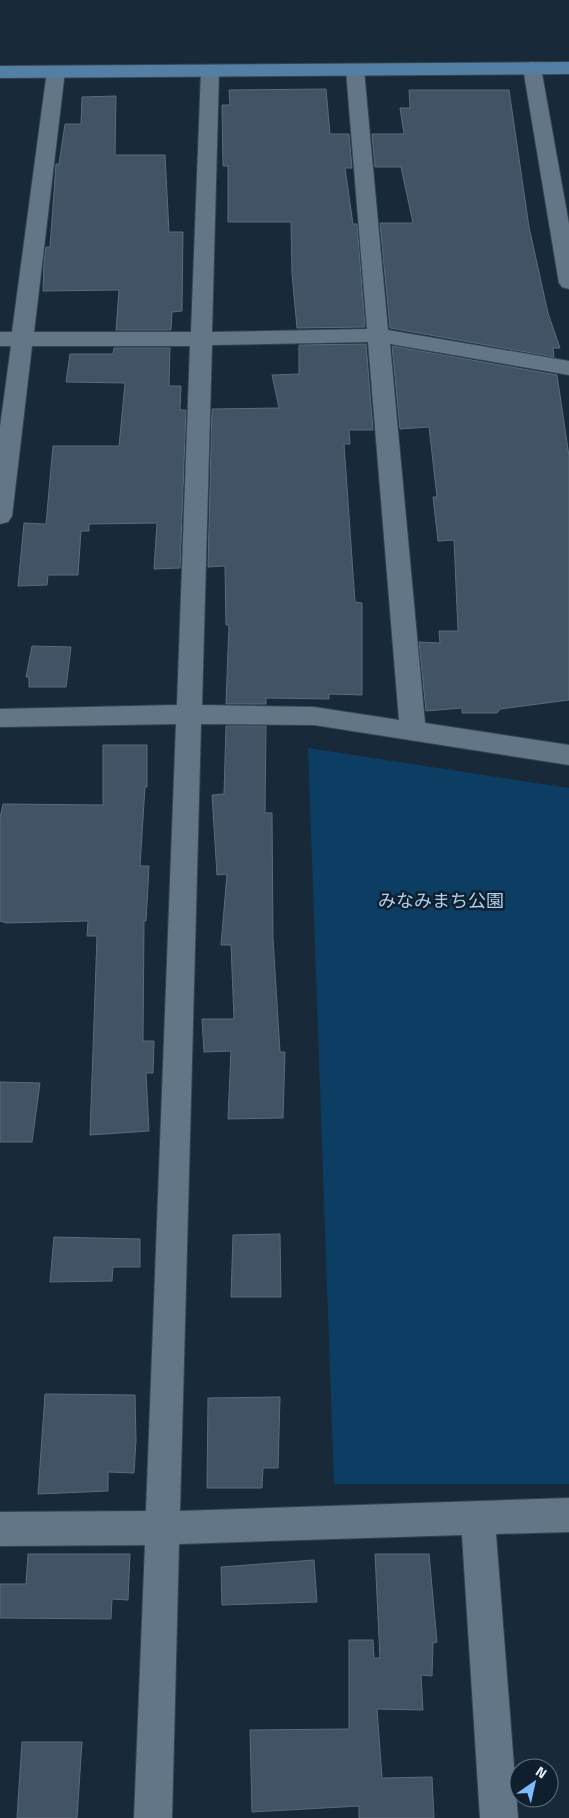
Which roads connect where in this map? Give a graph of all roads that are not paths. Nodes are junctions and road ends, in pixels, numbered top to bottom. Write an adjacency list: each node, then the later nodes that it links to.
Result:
1 (532, 68): 2 (street); 3 (street); 7 (street)
2 (569, 68)
3 (355, 70): 5 (street); 8 (street)
4 (56, 71): 5 (street); 6 (street); 9 (street)
5 (210, 71): 10 (street)
6 (0, 72)
7 (569, 283)
8 (377, 335): 10 (street); 11 (street); 15 (street)
9 (11, 338): 10 (street); 12 (street)
10 (201, 339): 13 (street)
11 (569, 368)
12 (0, 516)
13 (189, 714): 14 (street); 15 (street); 20 (street)
14 (0, 718)
15 (413, 731): 16 (street)
16 (569, 755)
17 (569, 1515): 18 (street)
18 (478, 1518): 20 (street); 22 (street)
19 (0, 1528): 20 (street)
20 (163, 1528): 21 (street)
21 (153, 1818)
22 (499, 1818)

